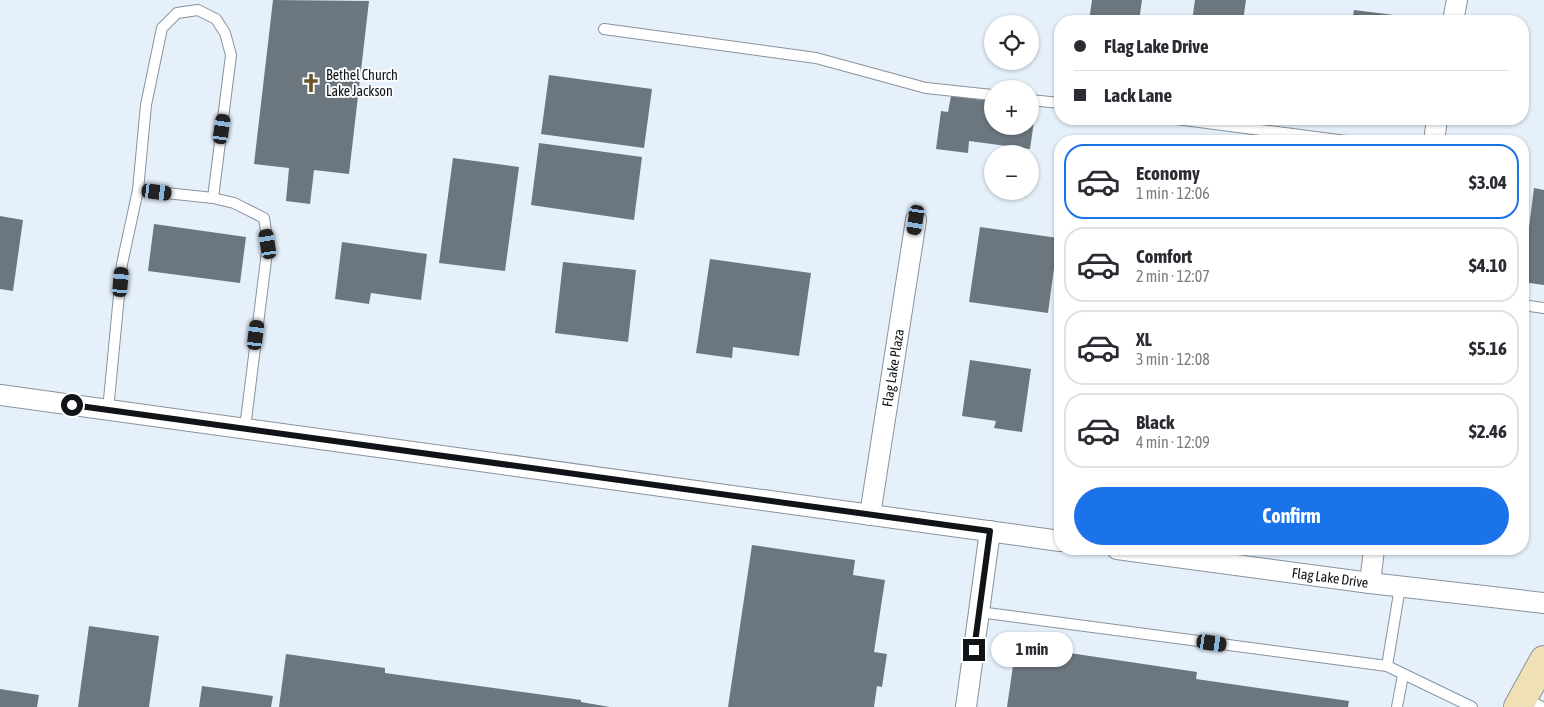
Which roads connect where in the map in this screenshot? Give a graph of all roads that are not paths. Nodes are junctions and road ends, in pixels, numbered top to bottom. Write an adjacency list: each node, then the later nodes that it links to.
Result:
1 (1456, 0): 2 (street)
2 (1454, 15)
3 (604, 29): 4 (lane)
4 (984, 94)
5 (1039, 101): 6 (lane)
6 (1054, 103)
7 (1222, 125): 8 (lane)
8 (1300, 135)
9 (138, 190): 10 (lane); 10 (lane); 15 (lane)
10 (213, 198): 16 (lane)
11 (916, 220): 17 (street, Flag Lake Plaza)
12 (1529, 306): 13 (lane)
13 (1544, 308)
14 (0, 395): 15 (street)
15 (108, 410): 16 (street)
16 (245, 428): 17 (street)
17 (870, 515): 18 (street)
18 (990, 531): 19 (street); 26 (street)
19 (1054, 540)
20 (1211, 555): 22 (street, Flag Lake Drive)
21 (1373, 555): 23 (street)
22 (1227, 556): 23 (street, Flag Lake Drive)
23 (1370, 583): 24 (street, Flag Lake Drive)
24 (1400, 587): 25 (street, Flag Lake Drive); 28 (lane)
25 (1544, 604)
26 (979, 612): 28 (lane); 31 (street)
27 (1544, 660): 30 (main road)
28 (1387, 666): 29 (lane)
29 (1404, 674): 32 (lane); 33 (lane)
30 (1527, 704)
31 (966, 707)
32 (1397, 707)
33 (1472, 707)

